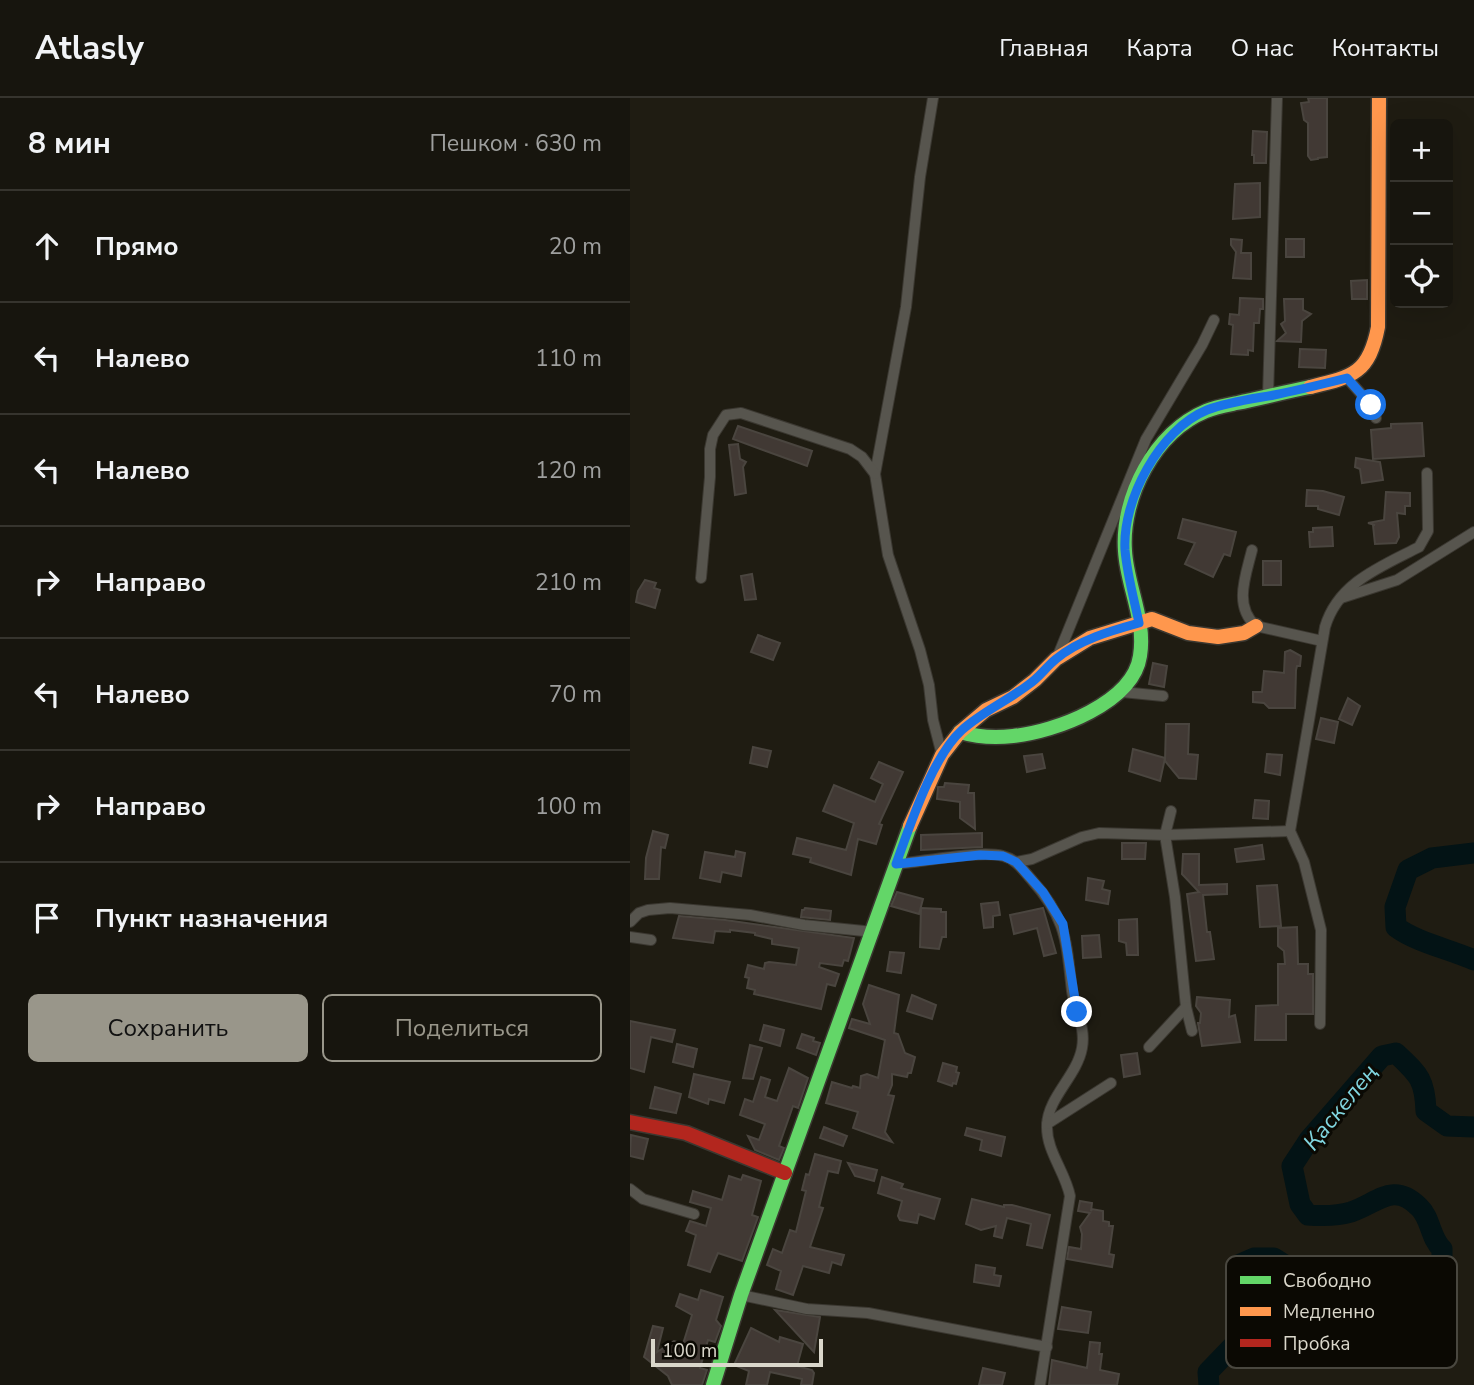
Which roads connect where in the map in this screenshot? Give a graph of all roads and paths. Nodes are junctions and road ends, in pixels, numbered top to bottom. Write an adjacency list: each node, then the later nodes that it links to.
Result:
1 (933, 98): 9 (street)
2 (1277, 98): 6 (street)
3 (1379, 98): 5 (street)
4 (1214, 320): 17 (street)
5 (1347, 378): 6 (street); 7 (street)
6 (1268, 396): 14 (street)
7 (1376, 418)
8 (1427, 472): 13 (street)
9 (875, 474): 12 (street); 21 (street)
10 (1474, 532): 13 (street)
11 (1252, 550): 15 (street)
12 (701, 578)
13 (1338, 599): 16 (street)
14 (1139, 623): 15 (street); 17 (street); 18 (street)
15 (1256, 626): 16 (street)
16 (1322, 641): 23 (street)
17 (1056, 659): 20 (street)
18 (1122, 692): 19 (street); 20 (street)
19 (1163, 696)
20 (960, 732): 21 (street)
21 (942, 755): 26 (street)
22 (1171, 811): 24 (street)
23 (1290, 831): 24 (street); 32 (street)
24 (1165, 835): 25 (street); 31 (street)
25 (1016, 862): 26 (street); 37 (street)
26 (896, 864): 28 (street)
27 (630, 922): 28 (street)
28 (874, 932): 38 (street)
29 (630, 937): 30 (street)
30 (651, 940)
31 (1186, 1007): 33 (street); 34 (street)
32 (1320, 1024)
33 (1192, 1031)
34 (1149, 1047)
35 (1111, 1083): 37 (street)
36 (630, 1122): 38 (street)
37 (1047, 1124): 42 (street)
38 (785, 1173): 41 (street)
39 (630, 1189): 40 (street)
40 (694, 1214)
41 (741, 1295): 42 (street); 43 (street)
42 (1047, 1347): 44 (street)
43 (713, 1385)
44 (1040, 1385)

